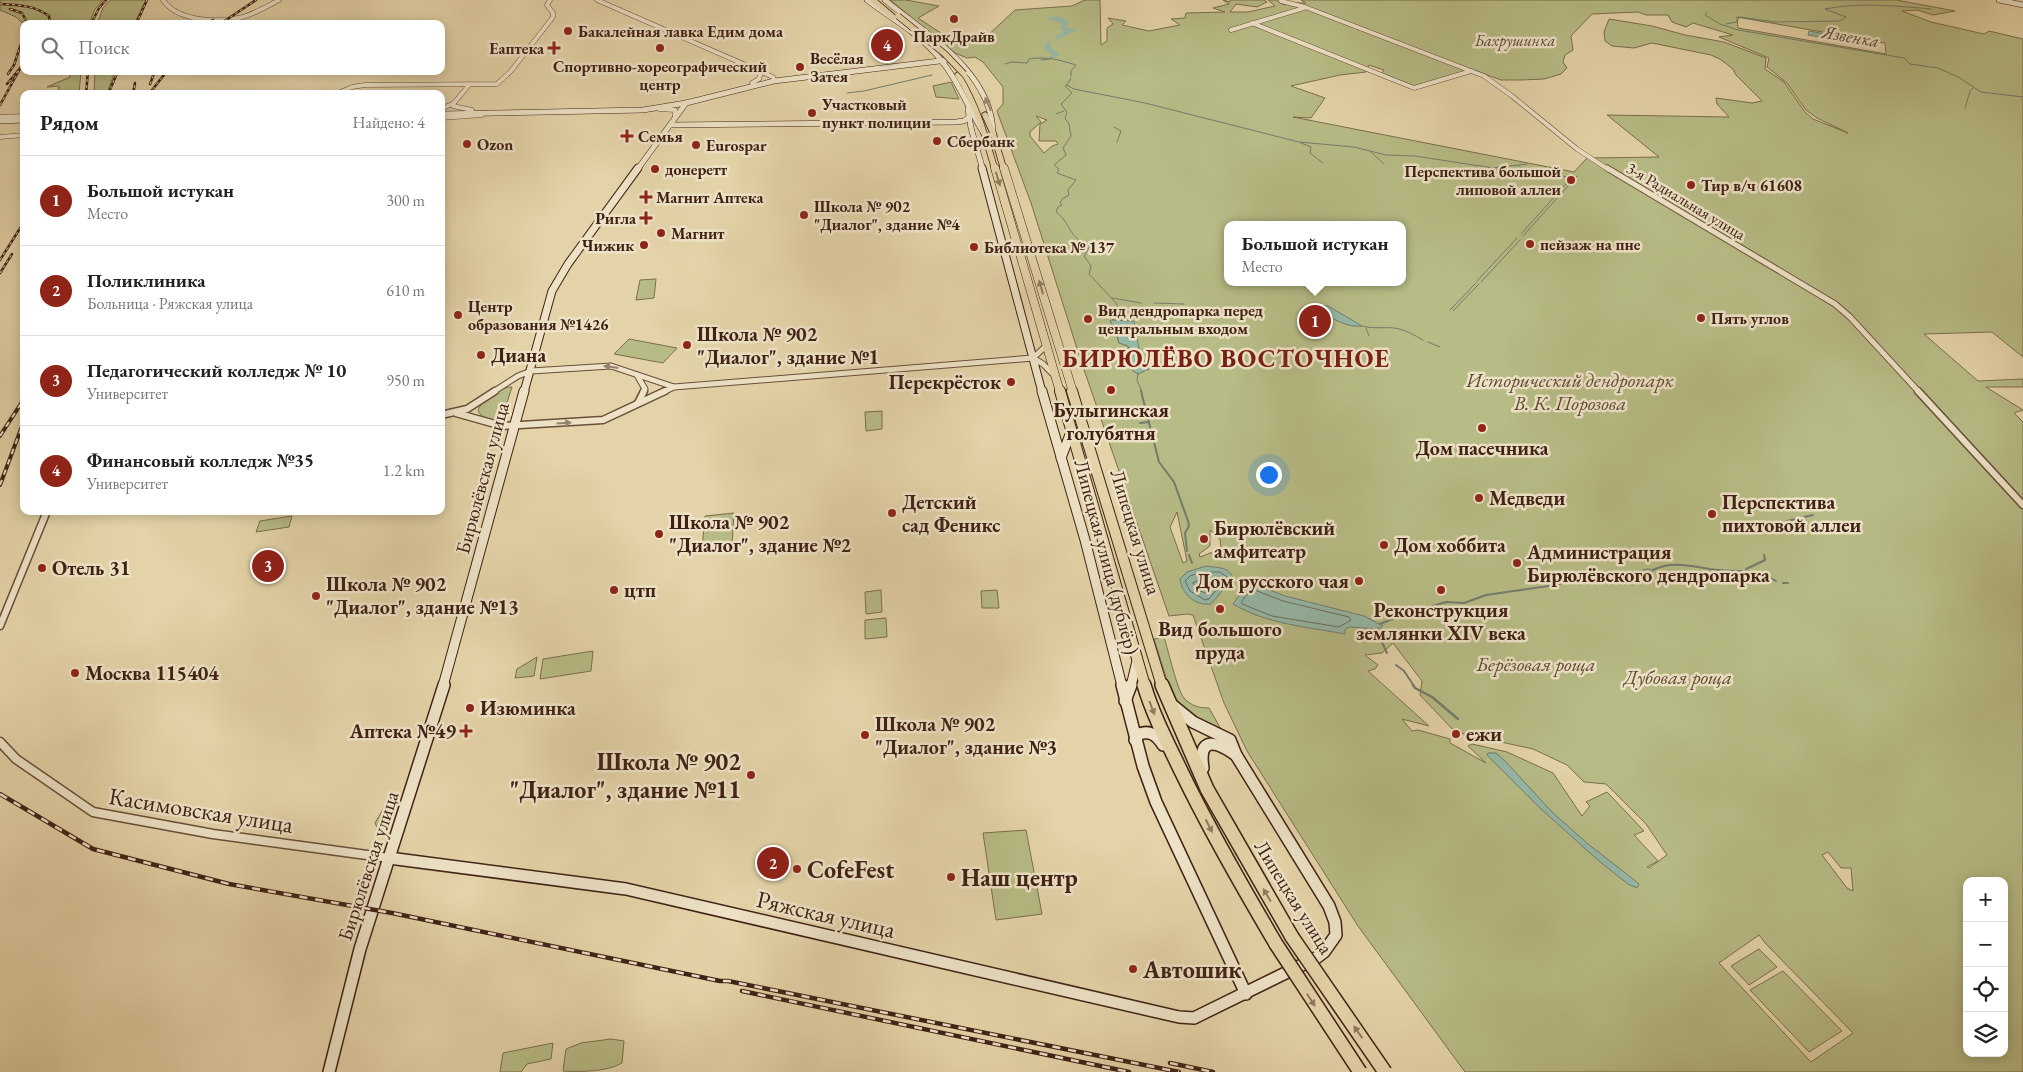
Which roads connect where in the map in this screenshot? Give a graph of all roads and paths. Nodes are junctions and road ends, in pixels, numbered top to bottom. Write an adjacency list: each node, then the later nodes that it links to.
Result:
1 (163, 0): 2 (street)
2 (279, 0)
3 (550, 0): 25 (street)
4 (597, 0): 21 (street)
5 (867, 0): 14 (street)
6 (873, 0): 14 (main road, Липецкая улица)
7 (879, 0): 14 (main road, Липецкая улица)
8 (885, 0): 14 (street)
9 (1999, 0): 12 (street)
10 (1279, 1): 11 (street, 3-я Радиальная улица); 13 (street, 3-я Радиальная улица)
11 (1297, 1)
12 (2023, 5)
13 (1305, 7): 15 (street); 20 (street, 3-я Радиальная улица)
14 (897, 17): 17 (street); 18 (street); 22 (main road, Липецкая улица)
15 (1252, 23): 16 (street); 20 (street)
16 (1231, 30)
17 (954, 57): 18 (street); 22 (street)
18 (940, 59): 19 (street); 23 (street)
19 (948, 71): 22 (street); 29 (street)
20 (1471, 71): 58 (street, 3-я Радиальная улица)
21 (761, 72): 23 (street); 24 (street)
22 (963, 73): 41 (main road, Липецкая улица)
23 (774, 80): 24 (street); 27 (street)
24 (752, 83): 27 (street)
25 (469, 85): 26 (street); 28 (street)
26 (347, 90)
27 (685, 102): 30 (street); 31 (street); 38 (street)
28 (454, 103): 30 (street); 32 (street)
29 (968, 109): 35 (street, Липецкая улица (дублёр)); 41 (street)
30 (472, 110): 33 (street)
31 (643, 110): 34 (street); 38 (street)
32 (445, 112)
33 (445, 114)
34 (445, 115)
35 (969, 117): 39 (street); 40 (street, Липецкая улица (дублёр))
36 (0, 120): 37 (street)
37 (20, 120)
38 (673, 122): 39 (street); 46 (street, Бирюлёвская улица)
39 (956, 122): 40 (street)
40 (971, 128): 45 (street, Липецкая улица (дублёр))
41 (988, 132): 44 (main road, Липецкая улица, one-way to 44); 62 (main road, Липецкая улица, one-way to 41)
42 (20, 135): 43 (street)
43 (0, 137)
44 (1047, 345): 45 (street); 48 (main road, Липецкая улица)
45 (1033, 358): 48 (street); 49 (street); 57 (street, Липецкая улица (дублёр))
46 (531, 371): 47 (street, one-way to 46); 50 (street); 55 (street, Бирюлёвская улица)
47 (635, 374): 49 (street); 51 (street)
48 (1058, 380): 56 (main road, Липецкая улица)
49 (674, 387): 51 (street)
50 (484, 398): 52 (street); 54 (street)
51 (637, 404): 55 (street, one-way to 51)
52 (456, 413): 53 (street); 54 (street)
53 (445, 414)
54 (484, 420): 55 (street)
55 (515, 426): 69 (street, Бирюлёвская улица)
56 (1071, 432): 57 (street); 61 (main road, Липецкая улица)
57 (1061, 458): 63 (street, Липецкая улица (дублёр))
58 (2023, 505)
59 (46, 515): 60 (street)
60 (0, 626)
61 (1137, 662): 63 (street); 67 (main road, Липецкая улица, one-way to 67)
62 (1165, 694): 66 (street, Ряжская улица); 68 (main road, Липецкая улица)
63 (1125, 701): 64 (street, Липецкая улица (дублёр))
64 (1139, 736): 67 (street); 70 (street)
65 (0, 742): 69 (street, Касимовская улица)
66 (1236, 755): 68 (street); 70 (street, Ряжская улица)
67 (1186, 782): 72 (main road, Липецкая улица, one-way to 72, bridge)
68 (1208, 789): 73 (main road, Липецкая улица, one-way to 68, bridge)
69 (390, 858): 70 (street, Ряжская улица); 71 (street, Бирюлёвская улица)
70 (1246, 994)
71 (329, 1072)
72 (1360, 1072)
73 (1385, 1072)

